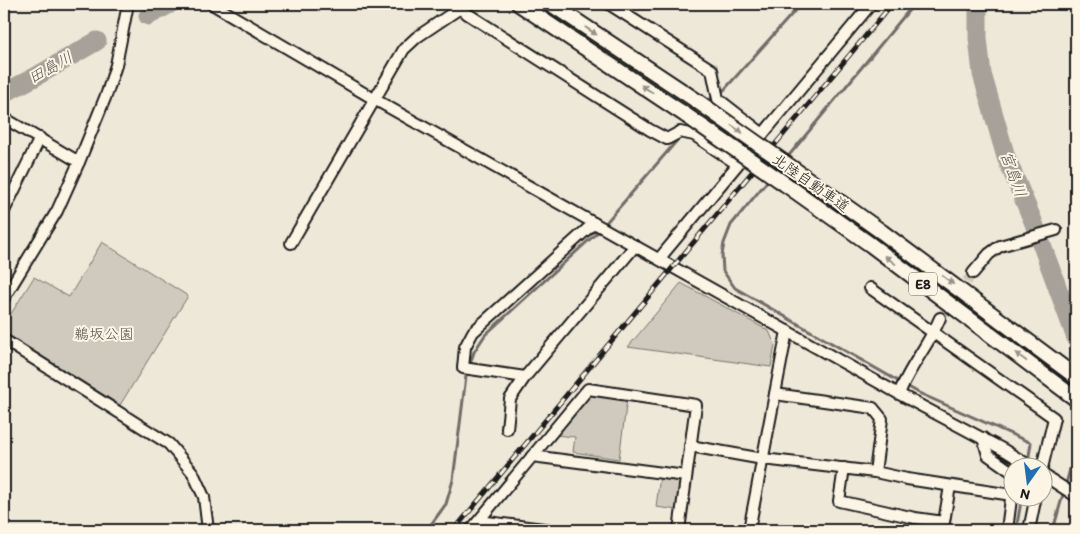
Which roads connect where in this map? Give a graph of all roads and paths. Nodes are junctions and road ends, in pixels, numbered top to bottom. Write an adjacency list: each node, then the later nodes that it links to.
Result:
1 (128, 4): 12 (street)
2 (212, 4): 8 (street)
3 (519, 4): 31 (highway, 北陸自動車道 / E8, one-way to 3, bridge)
4 (551, 4): 28 (highway, 北陸自動車道 / E8, one-way to 28, bridge)
5 (608, 4): 10 (street)
6 (871, 4): 10 (street)
7 (459, 5): 8 (street); 13 (street)
8 (374, 99): 15 (street); 17 (street)
9 (4, 118): 11 (street)
10 (763, 134): 13 (street)
11 (40, 138): 12 (street); 14 (street)
12 (79, 162): 22 (street)
13 (737, 164): 19 (street)
14 (4, 211)
15 (594, 223): 18 (street); 27 (street)
16 (1056, 230): 20 (street)
17 (291, 243)
18 (635, 246): 19 (street); 27 (street)
19 (659, 259): 24 (street)
20 (974, 273)
21 (870, 288): 25 (street)
22 (4, 298)
23 (940, 318): 25 (street)
24 (787, 331): 29 (street); 30 (street)
25 (933, 334): 30 (street); 37 (street)
26 (4, 340): 50 (street)
27 (526, 377): 32 (street)
28 (1076, 378)
29 (775, 394): 38 (street); 41 (street)
30 (899, 394): 33 (street)
31 (1076, 399)
32 (507, 429)
33 (983, 438): 36 (street); 39 (street)
34 (690, 446): 35 (street); 38 (street); 42 (street)
35 (532, 456): 42 (street); 49 (street)
36 (1013, 456)
37 (1045, 456)
38 (763, 459): 40 (street); 54 (street)
39 (1002, 465)
40 (844, 468): 41 (street); 44 (street)
41 (875, 472): 44 (street)
42 (686, 476): 53 (street)
43 (1052, 480): 46 (street)
44 (950, 486): 45 (street)
45 (1002, 494)
46 (1076, 496)
47 (1011, 506): 55 (street)
48 (1034, 506): 56 (street)
49 (479, 521): 51 (street); 52 (street)
50 (208, 530)
51 (471, 530)
52 (552, 530)
53 (679, 530)
54 (749, 530)
55 (1007, 530)
56 (1028, 530)

